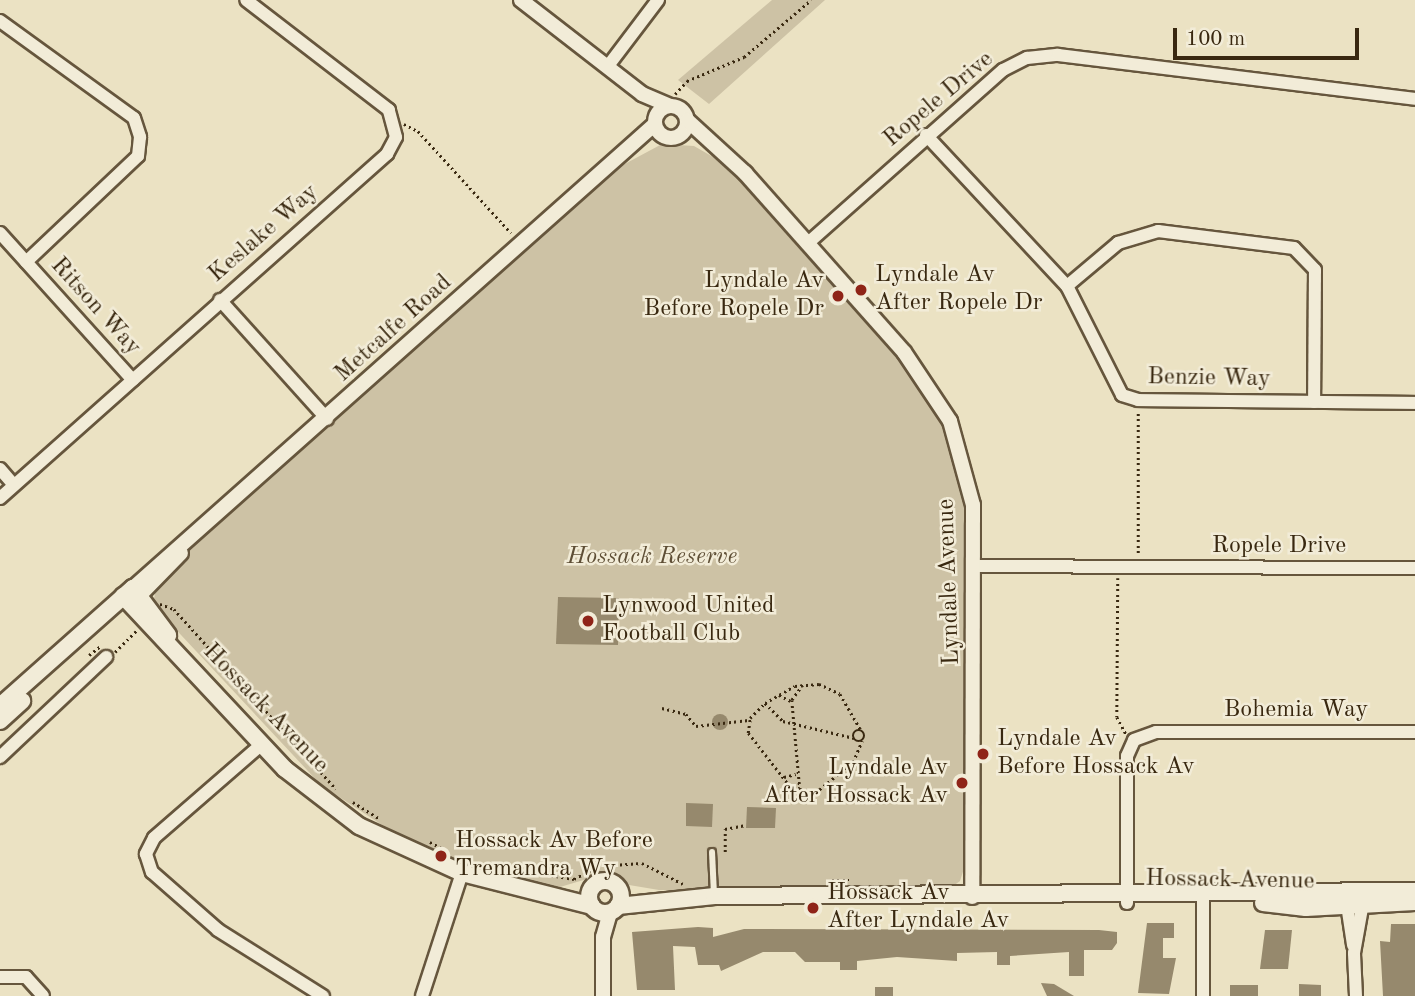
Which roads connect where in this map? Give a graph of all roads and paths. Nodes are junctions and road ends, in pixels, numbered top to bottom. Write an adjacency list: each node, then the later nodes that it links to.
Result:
1 (246, 0): 12 (street)
2 (522, 0): 6 (street, Lyndale Avenue)
3 (658, 0): 6 (street)
4 (811, 0): 8 (path)
5 (0, 21): 20 (street, Ritson Way)
6 (608, 66): 7 (street, Lyndale Avenue)
7 (642, 94): 8 (street, Lyndale Avenue); 10 (street, Lyndale Avenue)
8 (668, 99): 10 (street); 11 (street, Lyndale Avenue)
9 (1415, 99): 13 (street, Ropele Drive)
10 (655, 120): 14 (street, Lyndale Avenue); 16 (street, Metcalfe Road)
11 (687, 120): 14 (street); 15 (street, Lyndale Avenue)
12 (397, 125): 18 (path); 22 (street, Keslake Way)
13 (926, 135): 19 (street, Ropele Drive); 21 (street, Benzie Way)
14 (672, 138): 15 (street); 16 (street, Metcalfe Road)
15 (715, 147): 19 (street, Lyndale Avenue)
16 (631, 149): 27 (street, Metcalfe Road)
17 (0, 233): 20 (street, Ritson Way)
18 (511, 233)
19 (808, 243): 31 (street, Lyndale Avenue)
20 (26, 262): 23 (street, Ritson Way)
21 (1067, 286): 24 (street, Benzie Way); 25 (street)
22 (220, 300): 23 (street, Keslake Way); 27 (street)
23 (133, 380): 29 (street, Keslake Way)
24 (1138, 400): 25 (street, Benzie Way); 33 (path)
25 (1314, 402): 26 (street, Benzie Way)
26 (1415, 403)
27 (327, 419): 35 (street, Metcalfe Road)
28 (0, 470): 29 (street)
29 (14, 485): 30 (street, Keslake Way)
30 (0, 498)
31 (975, 566): 32 (street, Ropele Drive); 76 (street, Lyndale Avenue)
32 (1118, 567): 33 (street, Ropele Drive); 54 (path)
33 (1138, 567): 34 (street, Ropele Drive)
34 (1415, 568)
35 (131, 596): 36 (main road, Hossack Avenue); 43 (main road, Metcalfe Road); 46 (main road, Metcalfe Road)
36 (146, 614): 37 (path); 56 (main road, Hossack Avenue); 62 (path)
37 (122, 649)
38 (106, 657): 58 (street)
39 (806, 684): 40 (path); 42 (path); 47 (path)
40 (777, 695): 41 (path); 42 (path)
41 (765, 703): 45 (path); 48 (path)
42 (793, 704): 48 (path)
43 (0, 706)
44 (662, 708): 45 (path)
45 (749, 720): 60 (path)
46 (0, 721)
47 (856, 723): 49 (path); 50 (path)
48 (793, 724): 52 (path); 59 (path)
49 (861, 730): 50 (path); 55 (path)
50 (855, 732): 52 (path); 53 (path)
51 (1415, 732): 54 (street, Bohemia Way)
52 (846, 736): 53 (path)
53 (855, 740): 55 (path); 57 (path)
54 (1133, 740): 77 (street)
55 (862, 741): 57 (path)
56 (262, 744): 69 (main road, Hossack Avenue); 84 (street)
57 (859, 751): 61 (path)
58 (0, 757)
59 (796, 774): 60 (path); 61 (path)
60 (782, 775): 61 (path)
61 (800, 789)
62 (388, 824)
63 (746, 825): 66 (path)
64 (422, 840): 67 (path)
65 (712, 852): 72 (lane)
66 (725, 852)
67 (453, 857)
68 (497, 866): 72 (path)
69 (462, 873): 79 (main road, Hossack Avenue); 85 (street)
70 (854, 880): 71 (path)
71 (825, 881)
72 (714, 891): 76 (main road, Hossack Avenue); 79 (main road, Hossack Avenue)
73 (1415, 891): 75 (main road, Hossack Avenue)
74 (1346, 896): 75 (main road, Hossack Avenue); 78 (main road, Hossack Avenue); 81 (street)
75 (1364, 896): 80 (main road, Hossack Avenue); 81 (street)
76 (972, 897): 77 (main road, Hossack Avenue)
77 (1127, 898): 78 (main road, Hossack Avenue)
78 (1203, 898): 87 (street)
79 (605, 902): 86 (street)
80 (1415, 902)
81 (1354, 953): 88 (street)
82 (0, 977): 83 (street)
83 (43, 996)
84 (323, 996)
85 (422, 996)
86 (603, 996)
87 (1203, 996)
88 (1356, 996)

